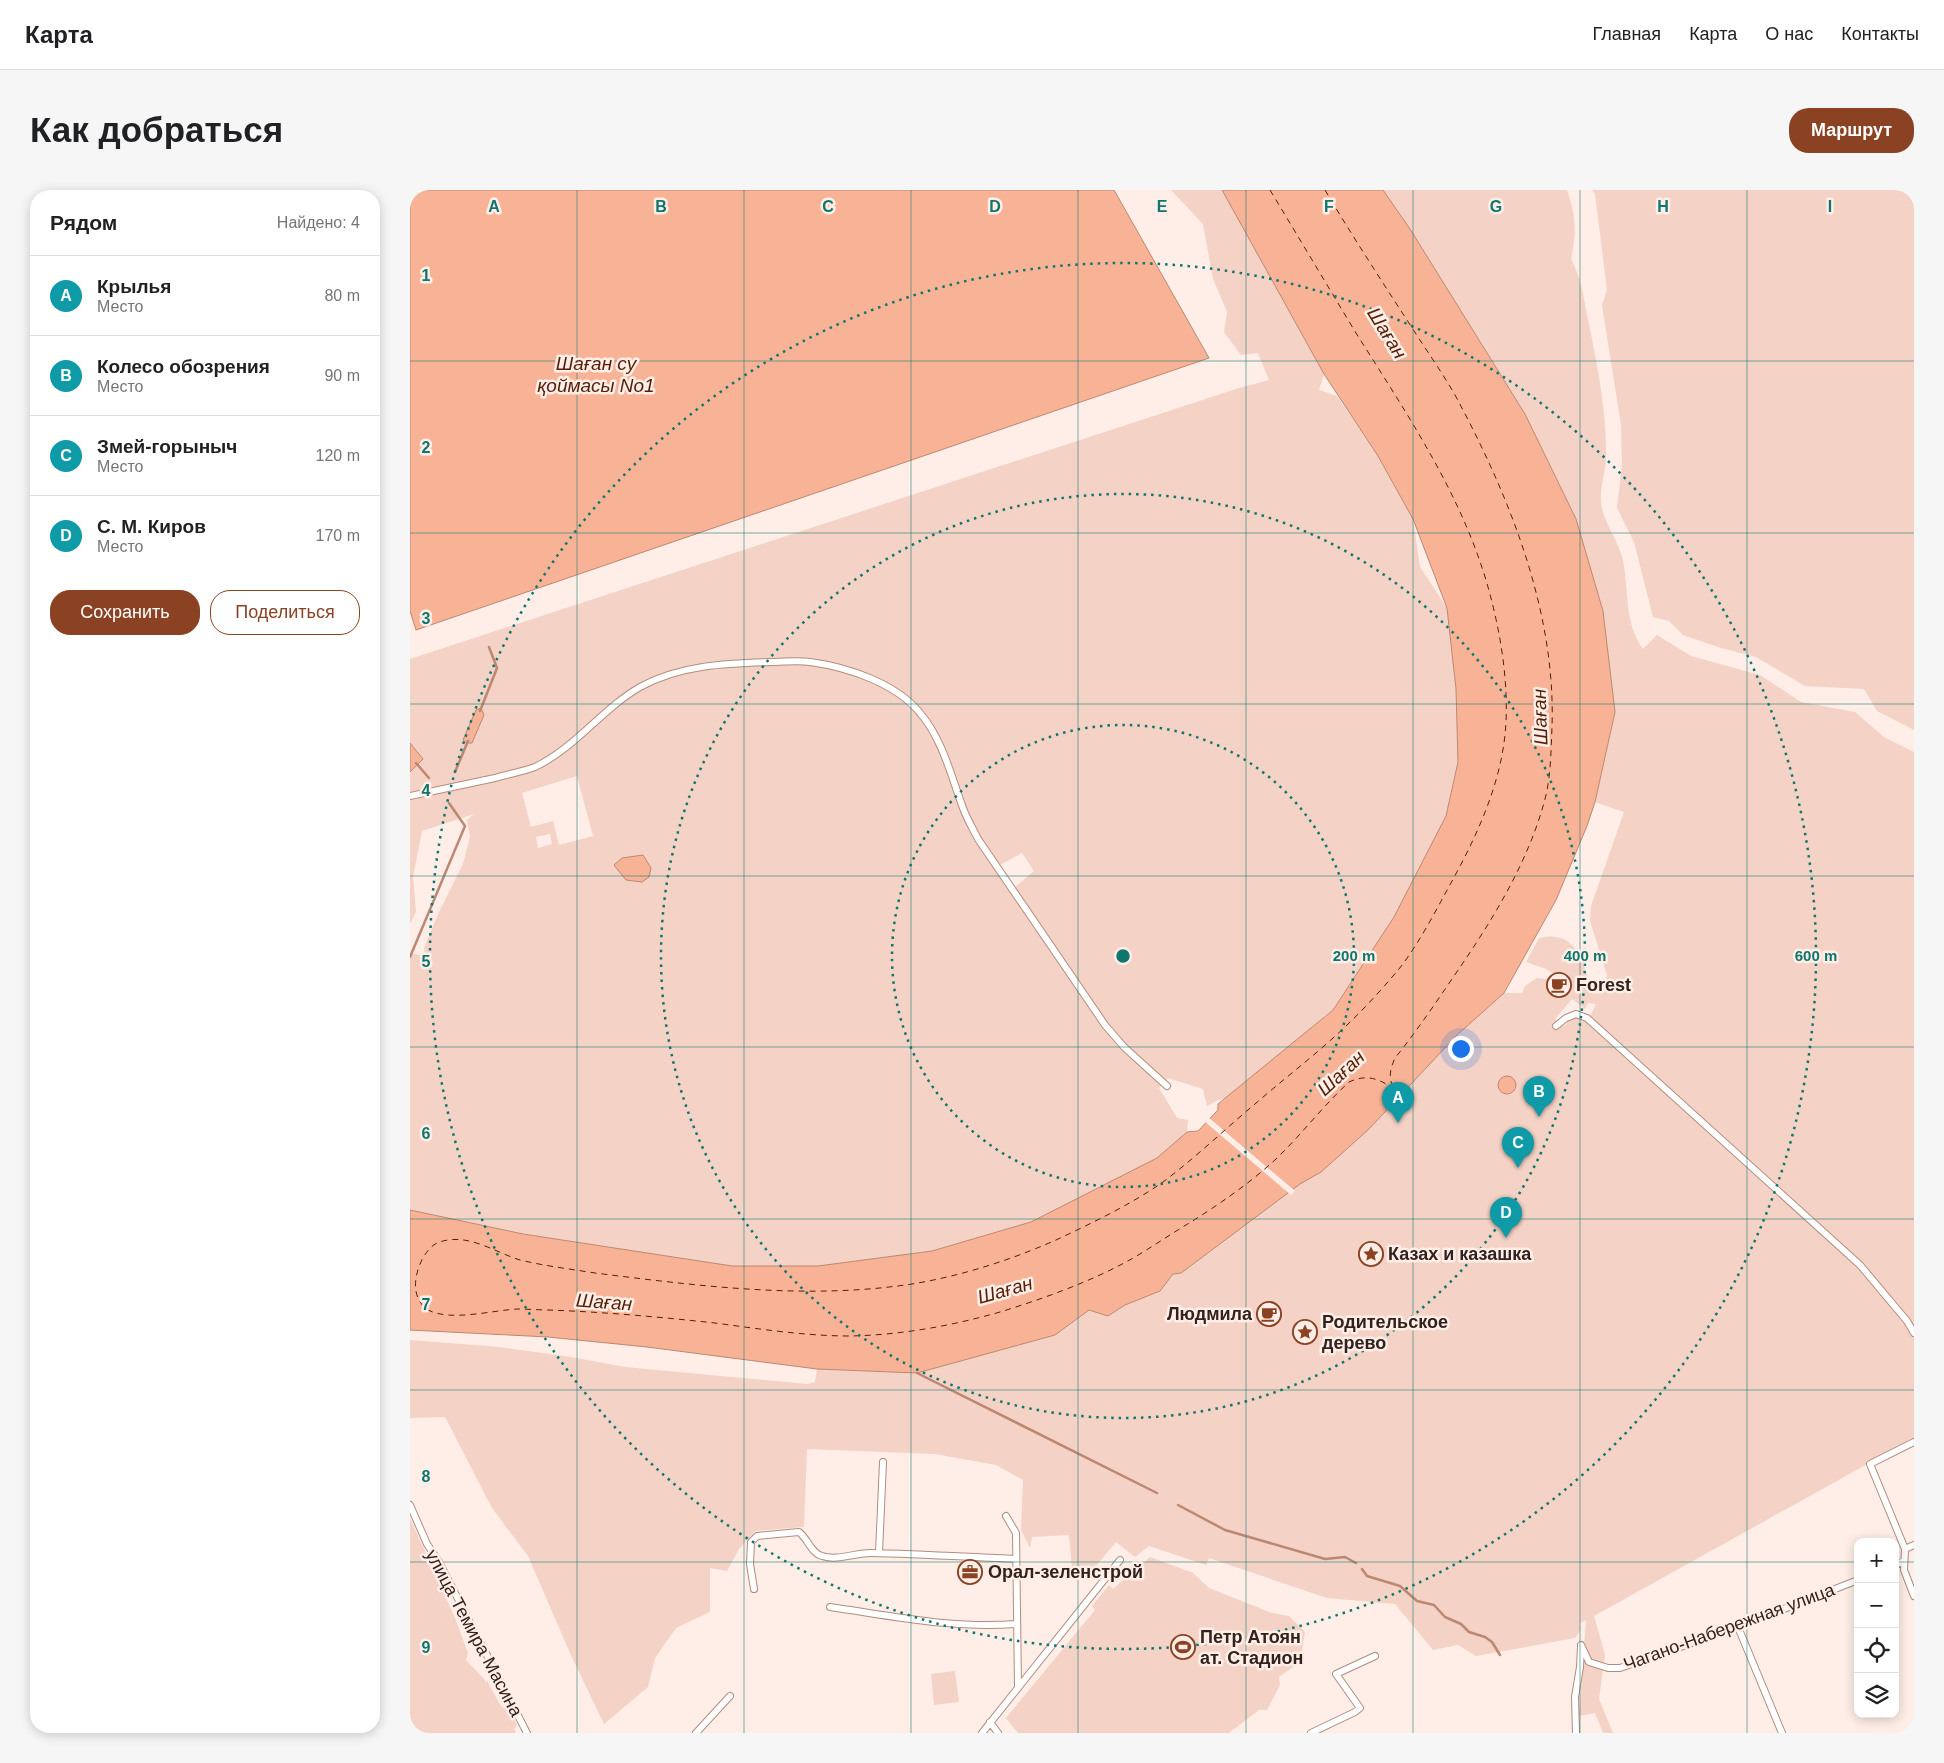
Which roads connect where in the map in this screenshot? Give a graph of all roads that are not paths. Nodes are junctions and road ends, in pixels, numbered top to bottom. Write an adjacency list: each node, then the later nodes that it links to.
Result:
1 (410, 796): 3 (street)
2 (1556, 1026): 4 (street)
3 (1167, 1086)
4 (1914, 1333)
5 (1914, 1442): 10 (street)
6 (883, 1462): 11 (street)
7 (410, 1505): 26 (street, улица Темира Масина)
8 (1006, 1516): 12 (street)
9 (1914, 1545): 10 (street)
10 (1905, 1548): 14 (street)
11 (879, 1553): 12 (street); 17 (street)
12 (1016, 1559): 20 (street)
13 (1120, 1560): 23 (street)
14 (1904, 1561): 15 (street); 18 (street)
15 (1899, 1563)
16 (1854, 1582): 21 (street, Чагано-Набережная улица)
17 (754, 1589)
18 (1914, 1596)
19 (830, 1607): 20 (street)
20 (1016, 1624): 23 (street)
21 (1738, 1627): 31 (street, Чагано-Набережная улица); 32 (street)
22 (1375, 1656): 30 (street)
23 (1018, 1688): 25 (street)
24 (730, 1696): 27 (street)
25 (990, 1722): 28 (street); 29 (street)
26 (526, 1733)
27 (696, 1733)
28 (982, 1733)
29 (998, 1733)
30 (1311, 1733)
31 (1576, 1733)
32 (1782, 1733)

